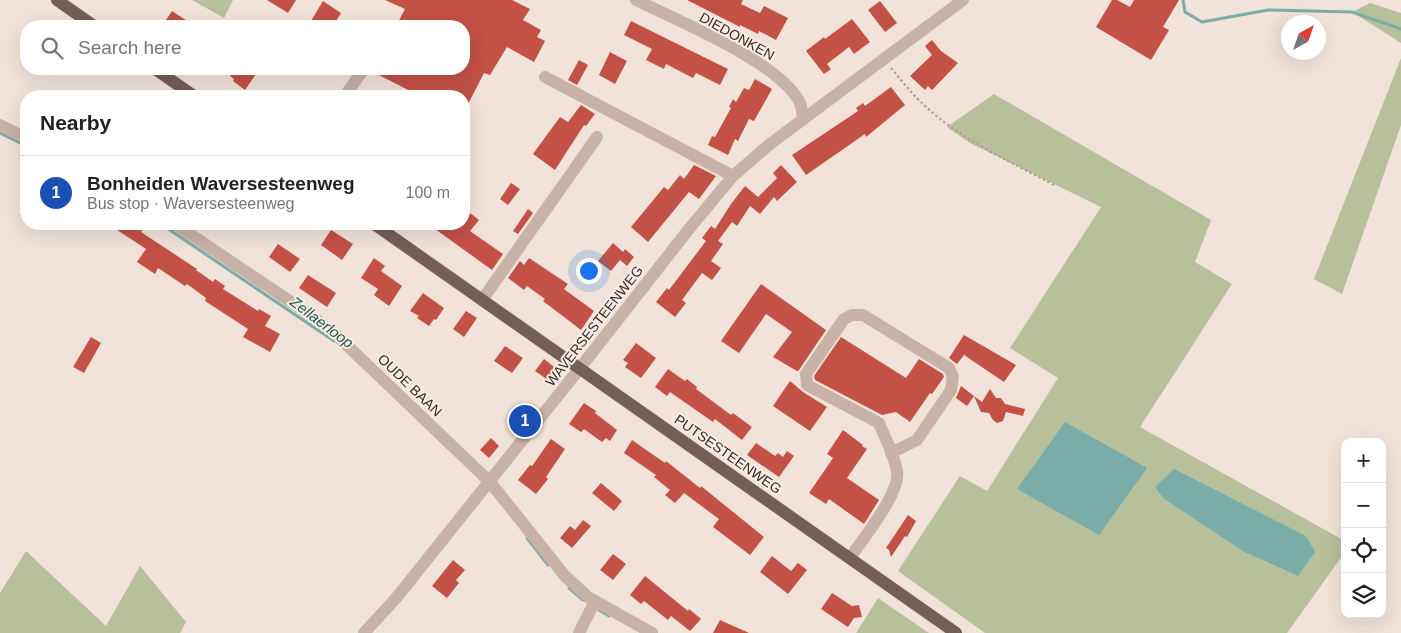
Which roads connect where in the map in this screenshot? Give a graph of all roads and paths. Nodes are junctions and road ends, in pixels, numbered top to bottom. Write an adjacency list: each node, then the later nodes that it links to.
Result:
1 (57, 0): 4 (main road)
2 (636, 0): 11 (street, DIEDONKEN)
3 (963, 0): 5 (street, WAVERSESTEENWEG)
4 (85, 20)
5 (884, 59): 11 (street, WAVERSESTEENWEG); 16 (path)
6 (164, 75): 9 (main road)
7 (360, 75): 10 (street)
8 (544, 77): 15 (street)
9 (185, 90)
10 (349, 90)
11 (803, 118): 15 (street, WAVERSESTEENWEG)
12 (0, 125): 13 (street)
13 (20, 135)
14 (597, 137): 19 (street)
15 (734, 176): 20 (street, WAVERSESTEENWEG)
16 (1054, 186)
17 (184, 230): 22 (street, OUDE BAAN)
18 (383, 230): 19 (main road, PUTSESTEENWEG)
19 (482, 300): 20 (main road, PUTSESTEENWEG)
20 (580, 368): 22 (street, WAVERSESTEENWEG); 23 (main road, PUTSESTEENWEG)
21 (891, 454): 21 (street); 23 (street)
22 (490, 482): 24 (street, OUDE BAAN); 25 (street, WAVERSESTEENWEG)
23 (850, 558): 28 (main road, PUTSESTEENWEG)
24 (595, 601): 26 (street); 27 (street, OUDE BAAN)
25 (364, 633)
26 (579, 633)
27 (652, 633)
28 (956, 633)

